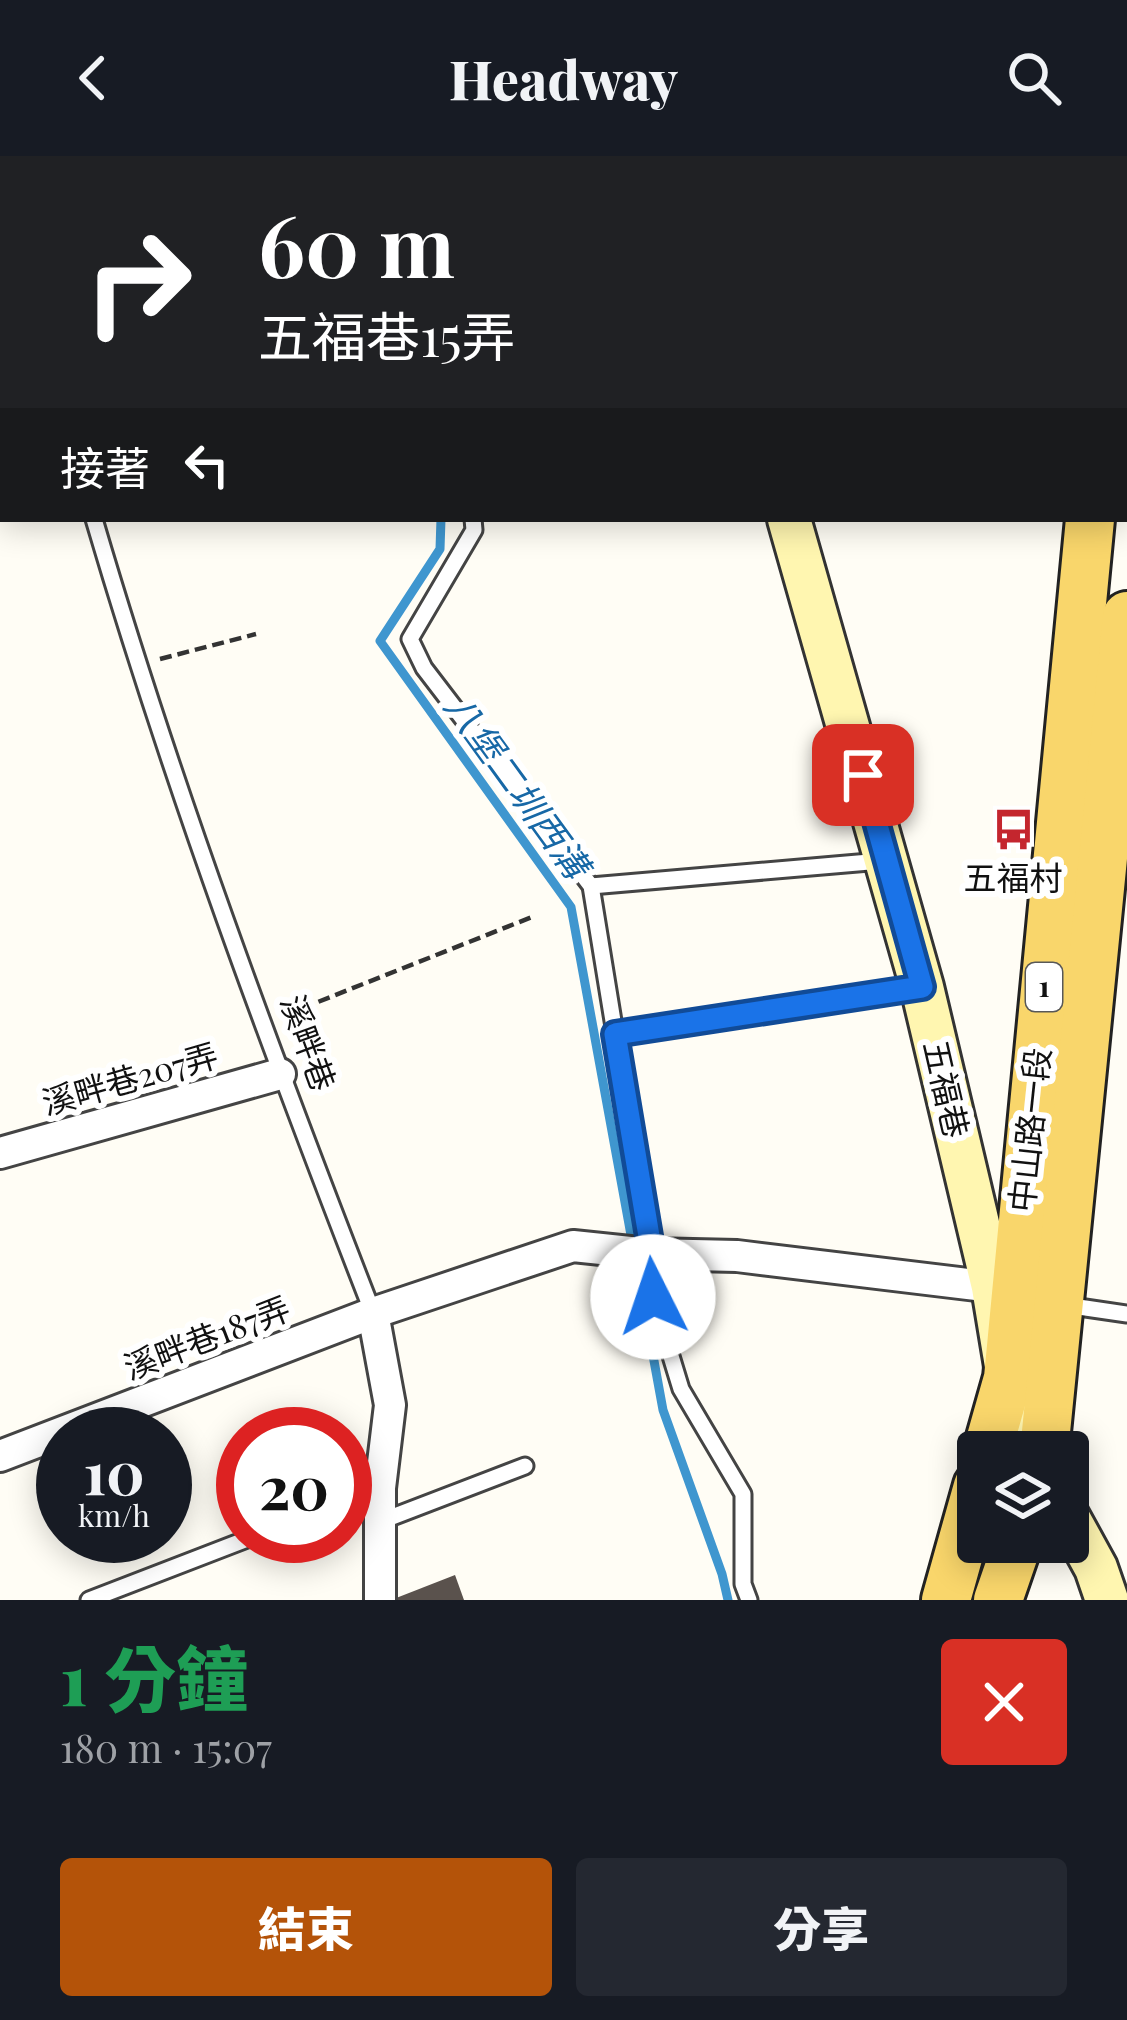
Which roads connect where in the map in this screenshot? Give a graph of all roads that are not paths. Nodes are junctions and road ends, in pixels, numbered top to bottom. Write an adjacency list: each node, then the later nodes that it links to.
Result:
1 (95, 522): 11 (lane, 溪畔巷)
2 (473, 522): 8 (lane)
3 (790, 522): 7 (street, 五福巷)
4 (1090, 522): 18 (main road, 中山路一段 / 1)
5 (1127, 616): 6 (main road, 中山路一段 / 1)
6 (1118, 797): 15 (main road, 中山路一段 / 1)
7 (888, 860): 8 (lane); 9 (street, 五福巷)
8 (591, 886): 10 (lane)
9 (922, 987): 10 (lane); 14 (street, 五福巷)
10 (615, 1034): 13 (lane)
11 (280, 1074): 12 (street, 溪畔巷207弄); 16 (lane, 溪畔巷)
12 (0, 1153)
13 (640, 1253): 14 (street, 溪畔巷187弄); 16 (street, 溪畔巷187弄); 33 (lane)
14 (993, 1287): 18 (street, 五福巷)
15 (1060, 1304): 17 (lane); 21 (main road, 中山路一段 / 1)
16 (373, 1313): 22 (street, 溪畔巷187弄); 24 (street, 溪畔巷)
17 (1127, 1314)
18 (1008, 1378): 19 (main road, 中山路一段 / 1); 20 (street, 五福巷)
19 (993, 1431)
20 (1031, 1431)
21 (1043, 1431)
22 (0, 1456)
23 (525, 1466): 26 (lane)
24 (380, 1488): 25 (lane); 26 (street, 溪畔巷)
25 (372, 1491)
26 (379, 1522): 32 (street, 溪畔巷)
27 (216, 1551): 31 (lane)
28 (1089, 1555): 36 (street)
29 (957, 1561): 34 (main road)
30 (1011, 1563): 35 (main road)
31 (89, 1600)
32 (380, 1600)
33 (749, 1600)
34 (946, 1600)
35 (998, 1600)
36 (1107, 1600)

